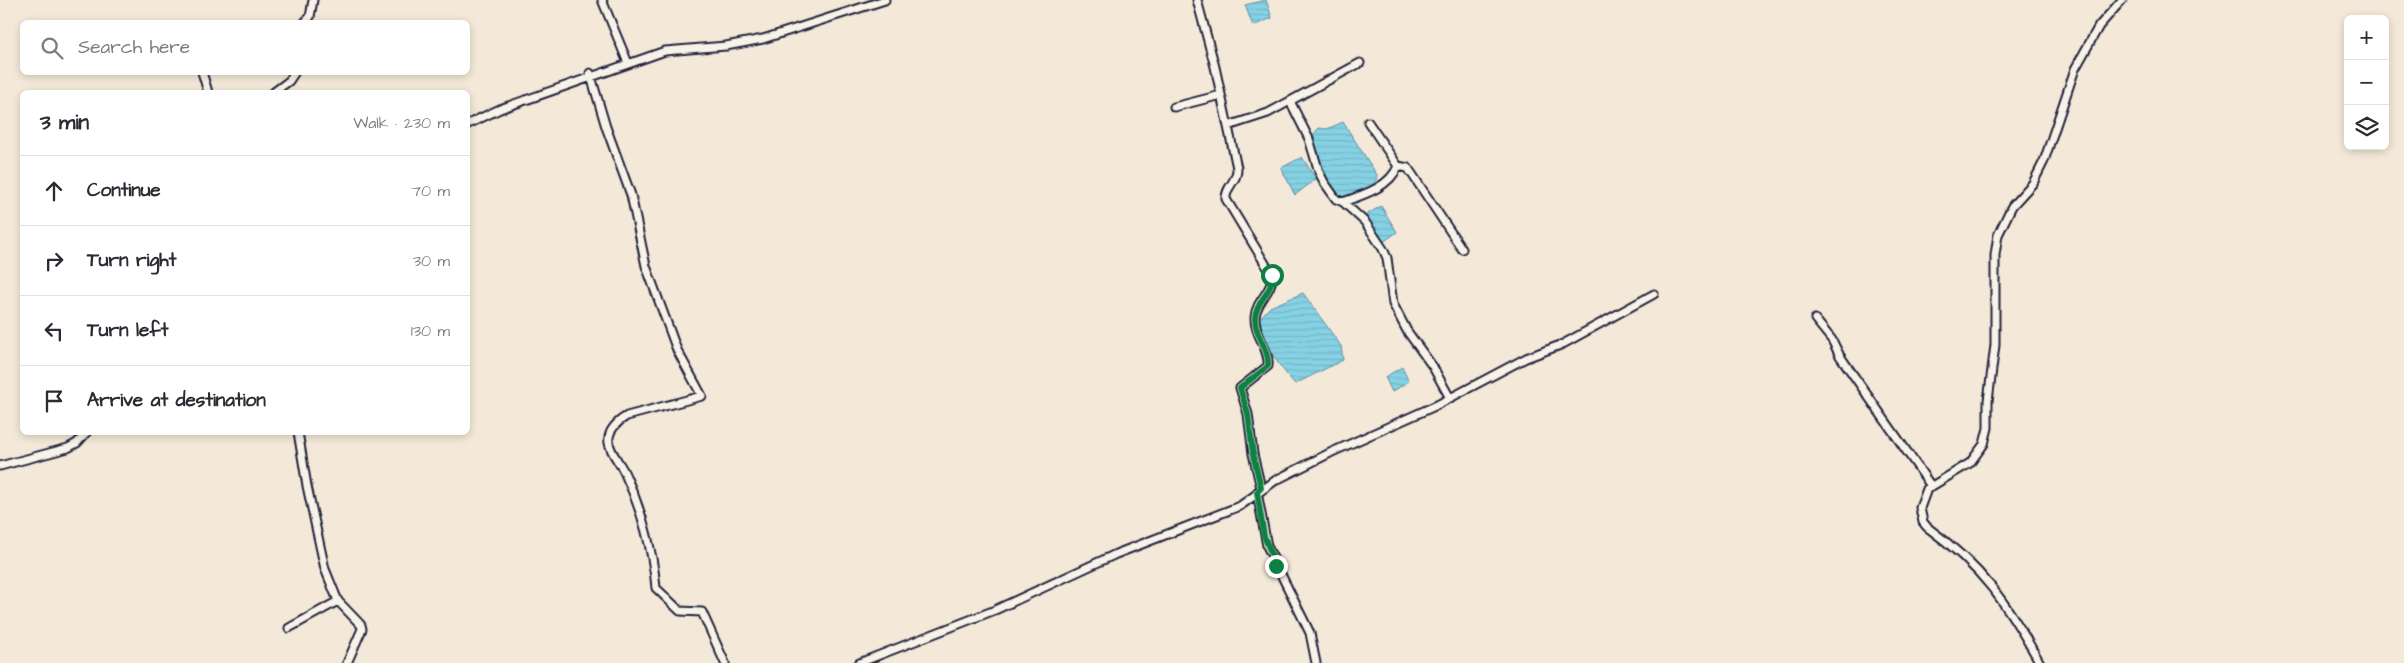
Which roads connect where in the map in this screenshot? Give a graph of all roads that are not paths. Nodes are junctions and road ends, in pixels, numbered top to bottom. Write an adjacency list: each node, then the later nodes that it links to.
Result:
1 (313, 0): 6 (street)
2 (602, 0): 7 (street)
3 (885, 0): 7 (street)
4 (1196, 0): 14 (street)
5 (2122, 0): 29 (street)
6 (307, 20)
7 (628, 63): 11 (street)
8 (1360, 63): 15 (street)
9 (203, 75): 12 (street)
10 (293, 75): 13 (street)
11 (591, 76): 18 (street); 34 (street)
12 (207, 90)
13 (277, 90)
14 (1221, 95): 16 (street); 19 (street)
15 (1290, 101): 19 (street); 21 (street)
16 (1174, 107)
17 (1368, 122): 20 (street)
18 (470, 123)
19 (1228, 126): 30 (street)
20 (1398, 166): 21 (street); 22 (street)
21 (1343, 202): 25 (street)
22 (1462, 249)
23 (1654, 294): 25 (street)
24 (1816, 319): 29 (street)
25 (1450, 398): 30 (street)
26 (83, 435): 28 (street)
27 (298, 435): 31 (street)
28 (0, 466)
29 (1931, 486): 37 (street)
30 (1259, 490): 35 (street); 36 (street)
31 (338, 601): 32 (street); 33 (street)
32 (289, 628)
33 (347, 663)
34 (726, 663)
35 (859, 663)
36 (1316, 663)
37 (2040, 663)

